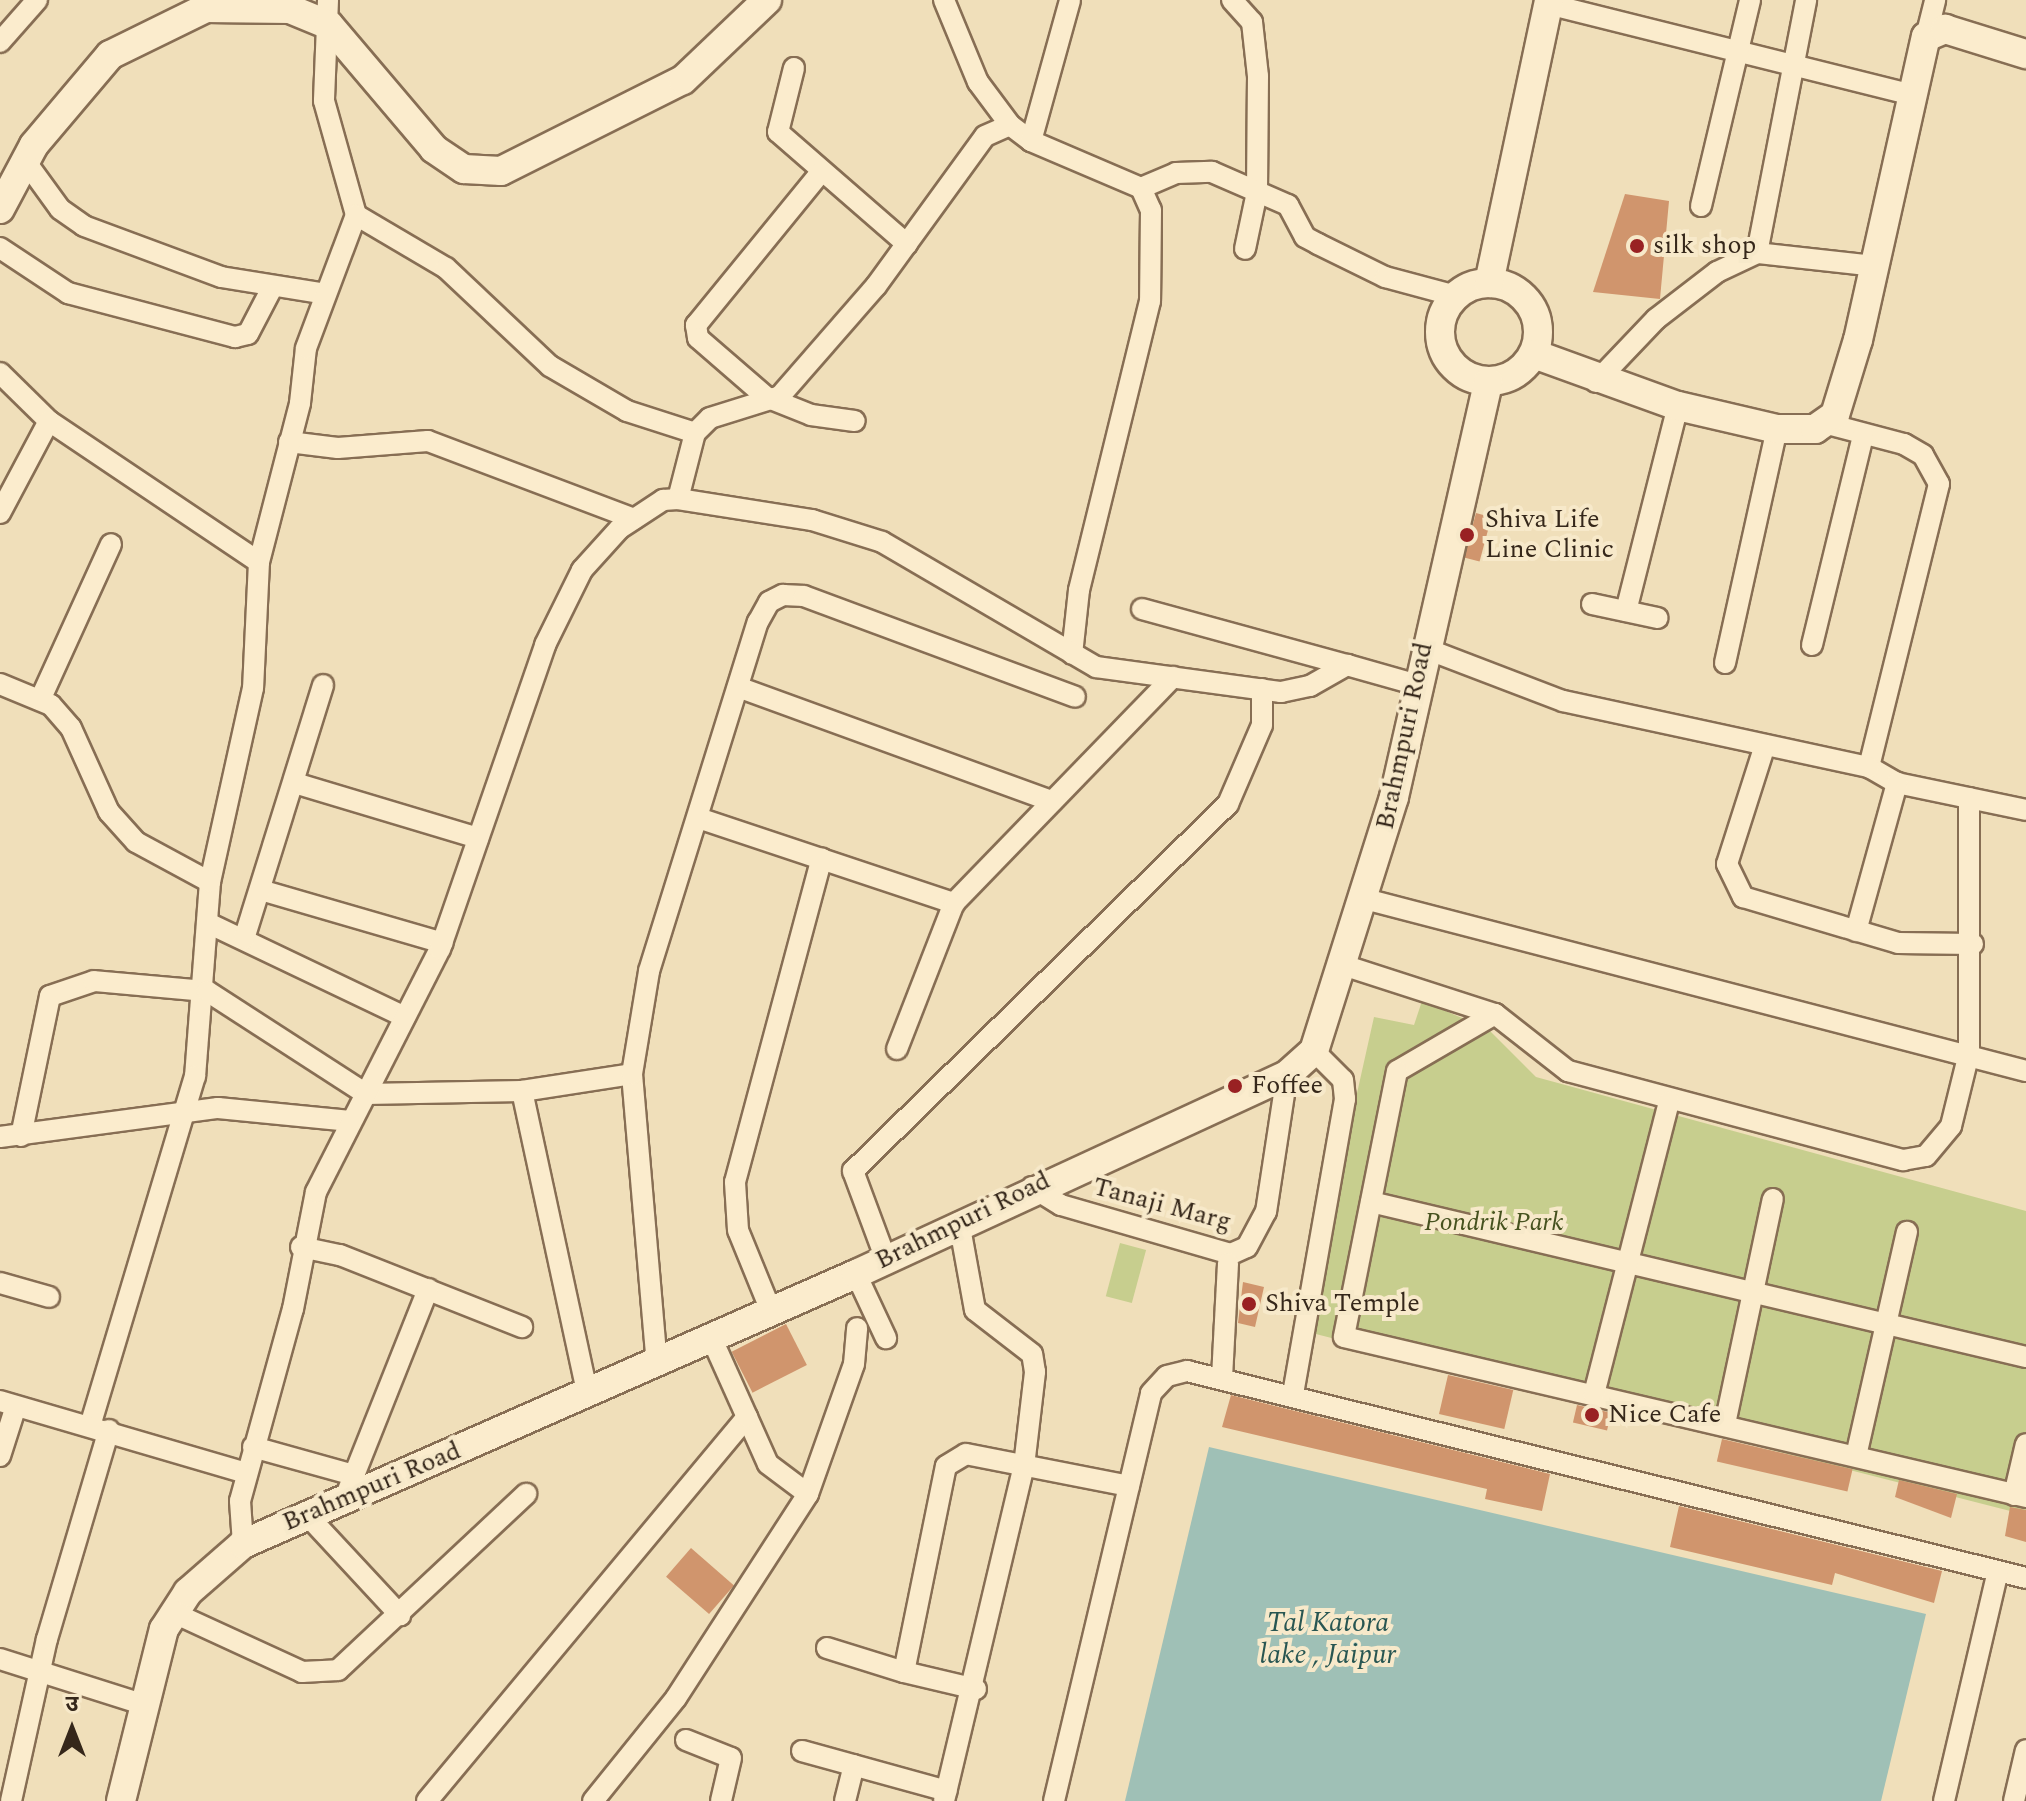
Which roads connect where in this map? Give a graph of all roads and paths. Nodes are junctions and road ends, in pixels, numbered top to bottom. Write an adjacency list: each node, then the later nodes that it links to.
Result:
1 (37, 0): 12 (street)
2 (767, 0): 10 (street)
3 (1070, 0): 19 (street)
4 (1232, 0): 23 (street)
5 (1750, 0): 13 (street)
6 (1806, 0): 15 (street)
7 (1935, 0): 11 (street)
8 (948, 2): 18 (street)
9 (1549, 2): 13 (street); 32 (street)
10 (328, 13): 20 (street); 26 (street)
11 (1926, 37): 14 (street); 17 (street)
12 (0, 42)
13 (1739, 53): 15 (street); 24 (street)
14 (2026, 54)
15 (1794, 64): 17 (street); 30 (street)
16 (794, 68): 21 (street)
17 (1914, 95): 31 (street)
18 (1010, 125): 19 (street); 27 (street)
19 (1031, 141): 22 (street)
20 (26, 162): 25 (street); 33 (street)
21 (821, 172): 27 (street); 40 (street)
22 (1141, 188): 23 (street); 60 (street)
23 (1257, 192): 29 (street); 35 (street)
24 (1701, 206)
25 (0, 209)
26 (356, 215): 34 (street); 46 (street)
27 (907, 244): 40 (street)
28 (0, 248): 33 (street)
29 (1245, 249)
30 (1757, 253): 31 (street); 39 (street)
31 (1875, 266): 44 (street)
32 (1489, 283): 35 (street); 36 (street)
33 (273, 286): 34 (street)
34 (326, 294): 48 (street)
35 (1456, 296): 38 (street)
36 (1534, 354): 38 (street); 39 (street)
37 (0, 373): 42 (street)
38 (1488, 382): 59 (street, Brahmpuri Road)
39 (1596, 382): 41 (street)
40 (766, 397): 43 (street); 46 (street)
41 (1678, 406): 45 (street); 56 (street)
42 (49, 421): 50 (street); 53 (street)
43 (855, 421)
44 (1824, 423): 45 (street); 47 (street)
45 (1777, 429): 61 (street)
46 (695, 433): 49 (street)
47 (1863, 436): 58 (street); 72 (street)
48 (289, 442): 51 (street); 53 (street)
49 (678, 499): 51 (street); 60 (street)
50 (0, 513)
51 (634, 519): 79 (street)
52 (111, 544): 70 (street)
53 (259, 562): 81 (street)
54 (1592, 604): 56 (street)
55 (1142, 609): 62 (street)
56 (1626, 611): 57 (street)
57 (1658, 618)
58 (1812, 645)
59 (1424, 648): 66 (street, Brahmpuri Road); 71 (street)
60 (1072, 654): 63 (street)
61 (1725, 663)
62 (1347, 665): 66 (street); 68 (street)
63 (1173, 677): 68 (street); 76 (street)
64 (0, 684): 70 (street)
65 (323, 685): 74 (street)
66 (1418, 685): 83 (street, Brahmpuri Road)
67 (738, 687): 69 (street); 76 (street); 78 (street)
68 (1262, 689): 112 (street)
69 (1075, 697)
70 (40, 700): 81 (street)
71 (1765, 745): 72 (street); 86 (street)
72 (1869, 767): 73 (street)
73 (1897, 783): 75 (street); 86 (street)
74 (298, 784): 79 (street); 82 (street)
75 (1969, 798): 77 (street); 89 (street)
76 (1052, 801): 84 (street)
77 (2026, 810)
78 (701, 819): 80 (street); 98 (street)
79 (478, 838): 88 (street)
80 (822, 858): 84 (street); 120 (street)
81 (210, 882): 85 (street)
82 (264, 891): 87 (street); 88 (street)
83 (1365, 899): 90 (street, Brahmpuri Road); 96 (street)
84 (954, 903): 94 (street)
85 (210, 924): 87 (street); 91 (street)
86 (1856, 931): 89 (street)
87 (244, 939): 93 (street)
88 (443, 943): 93 (street)
89 (1973, 944): 96 (street)
90 (1346, 966): 92 (street); 95 (street, Brahmpuri Road)
91 (207, 991): 101 (street); 103 (street); 105 (street)
92 (1495, 1014): 102 (street); 108 (street)
93 (405, 1017): 101 (street)
94 (897, 1049)
95 (1314, 1051): 99 (street, Brahmpuri Road); 129 (street)
96 (1969, 1053): 97 (street); 102 (street)
97 (2026, 1071)
98 (632, 1074): 100 (street); 127 (street)
99 (1287, 1075): 106 (street, Brahmpuri Road); 106 (street, Tanaji Marg)
100 (522, 1091): 101 (street); 131 (street)
101 (366, 1094): 104 (street)
102 (1669, 1101): 113 (street)
103 (185, 1111): 104 (street); 105 (street); 135 (street)
104 (350, 1121): 111 (street)
105 (10, 1137)
106 (1032, 1187): 109 (street, Brahmpuri Road)
107 (1773, 1199): 117 (street)
108 (1371, 1202): 113 (street); 130 (street)
109 (959, 1222): 112 (street, Brahmpuri Road); 140 (street)
110 (1907, 1232): 121 (street)
111 (301, 1247): 118 (street); 137 (street)
112 (885, 1257): 115 (street, Brahmpuri Road)
113 (1625, 1258): 117 (street); 130 (street)
114 (1228, 1263): 128 (street)
115 (856, 1274): 120 (street, Brahmpuri Road); 124 (street)
116 (0, 1283): 119 (street)
117 (1753, 1287): 121 (street); 134 (street)
118 (428, 1289): 122 (street); 142 (street)
119 (49, 1297)
120 (771, 1311): 125 (street, Brahmpuri Road)
121 (1887, 1322): 126 (street); 139 (street)
122 (522, 1327)
123 (857, 1328): 145 (street)
124 (886, 1338)
125 (712, 1339): 127 (street, Brahmpuri Road); 133 (street)
126 (2026, 1357)
127 (657, 1364): 131 (street, Brahmpuri Road)
128 (1222, 1378): 129 (street); 143 (street)
129 (1293, 1394): 149 (street)
130 (1594, 1394): 134 (street)
131 (588, 1396): 142 (street, Brahmpuri Road)
132 (8, 1403): 135 (street); 138 (street)
133 (747, 1417): 145 (street); 166 (street)
134 (1725, 1424): 139 (street)
135 (100, 1427): 141 (street); 156 (street)
136 (2026, 1444): 146 (street)
137 (253, 1447): 141 (street); 142 (street)
138 (0, 1456)
139 (1856, 1456): 146 (street)
140 (1024, 1466): 143 (street); 155 (street); 157 (street)
141 (246, 1473): 148 (street)
142 (350, 1486): 147 (street, Brahmpuri Road)
143 (1129, 1486): 170 (street)
144 (526, 1494): 152 (street)
145 (808, 1494): 167 (street)
146 (2020, 1496)
147 (307, 1515): 148 (street, Brahmpuri Road); 152 (street)
148 (243, 1544): 151 (street, Brahmpuri Road)
149 (1998, 1571): 150 (street); 171 (street)
150 (2026, 1578)
151 (174, 1613): 152 (street); 158 (street, Brahmpuri Road)
152 (400, 1615)
153 (827, 1648): 155 (street)
154 (0, 1659): 156 (street)
155 (904, 1672): 157 (street)
156 (42, 1675): 158 (street); 164 (street)
157 (976, 1689): 163 (street)
158 (142, 1704): 165 (street, Brahmpuri Road)
159 (686, 1740): 168 (street)
160 (2026, 1750): 172 (street)
161 (802, 1751): 162 (street)
162 (854, 1765): 163 (street); 169 (street)
163 (946, 1796)
164 (11, 1801)
165 (121, 1801)
166 (427, 1801)
167 (593, 1801)
168 (721, 1801)
169 (845, 1801)
170 (1054, 1801)
171 (1944, 1801)
172 (2014, 1801)

